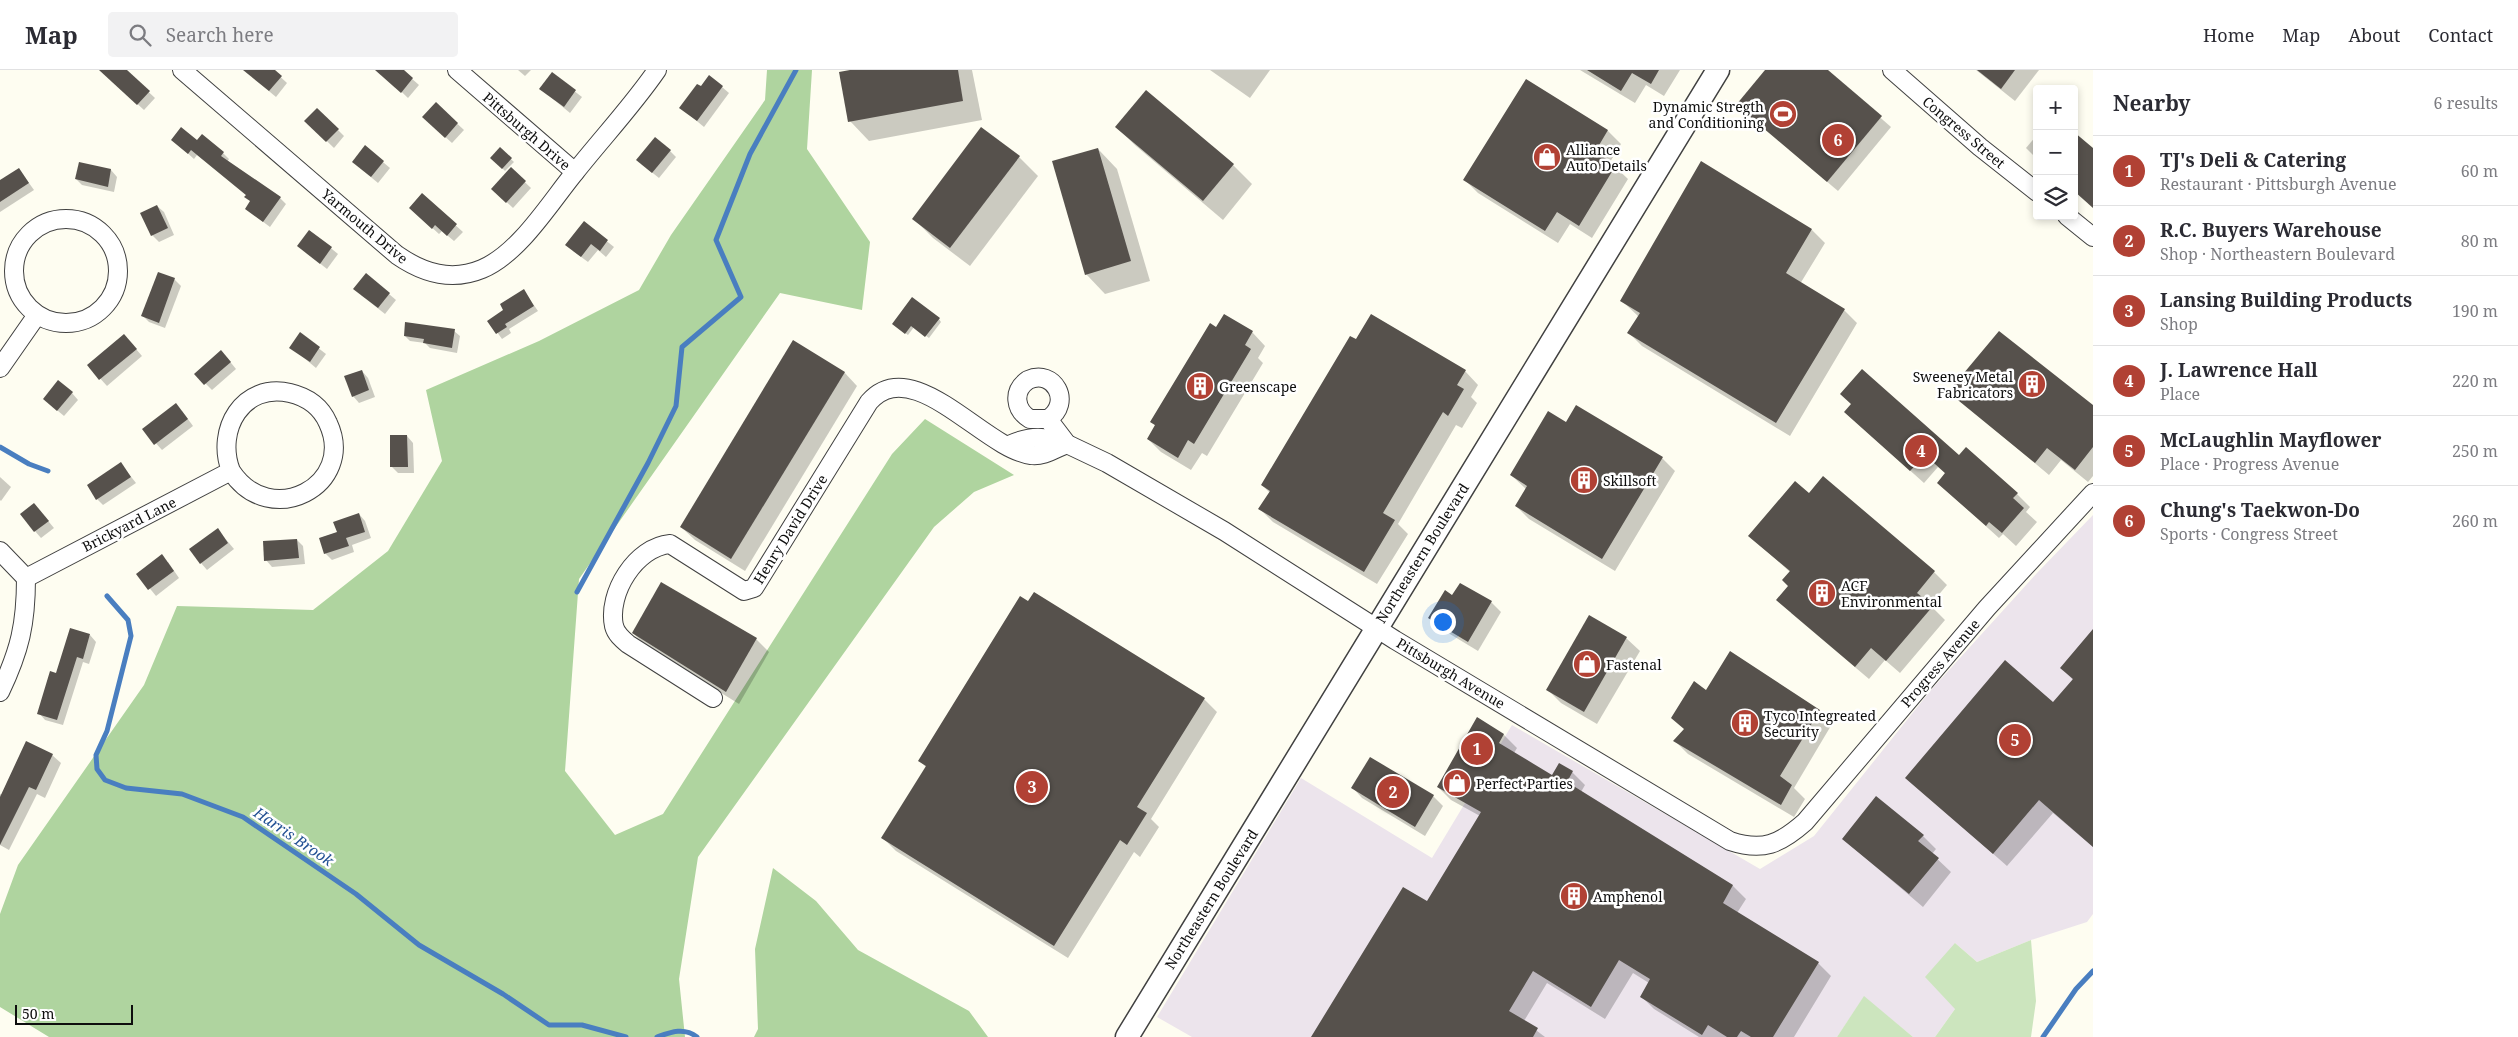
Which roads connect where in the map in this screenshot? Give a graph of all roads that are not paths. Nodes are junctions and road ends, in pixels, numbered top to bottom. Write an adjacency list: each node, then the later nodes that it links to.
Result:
1 (182, 70): 6 (street, Yarmouth Drive)
2 (457, 70): 6 (street, Pittsburgh Drive)
3 (657, 70): 6 (street, Yarmouth Drive)
4 (1718, 70): 18 (street, Northeastern Boulevard)
5 (1892, 70): 7 (street, Congress Street)
6 (575, 172)
7 (2033, 189)
8 (2073, 220): 9 (street)
9 (2093, 236)
10 (37, 315): 10 (street); 11 (street)
11 (0, 368)
12 (1048, 419): 13 (street, Pittsburgh Avenue)
13 (1067, 444): 18 (street, Pittsburgh Avenue); 20 (street, Henry David Drive)
14 (231, 471): 14 (street); 17 (street, Brickyard Lane)
15 (2093, 492): 21 (street, Progress Avenue)
16 (0, 551): 17 (street)
17 (26, 578): 19 (street)
18 (1377, 627): 21 (street, Pittsburgh Avenue); 22 (street, Northeastern Boulevard)
19 (0, 692)
20 (713, 698)
21 (1790, 835)
22 (1127, 1037)

